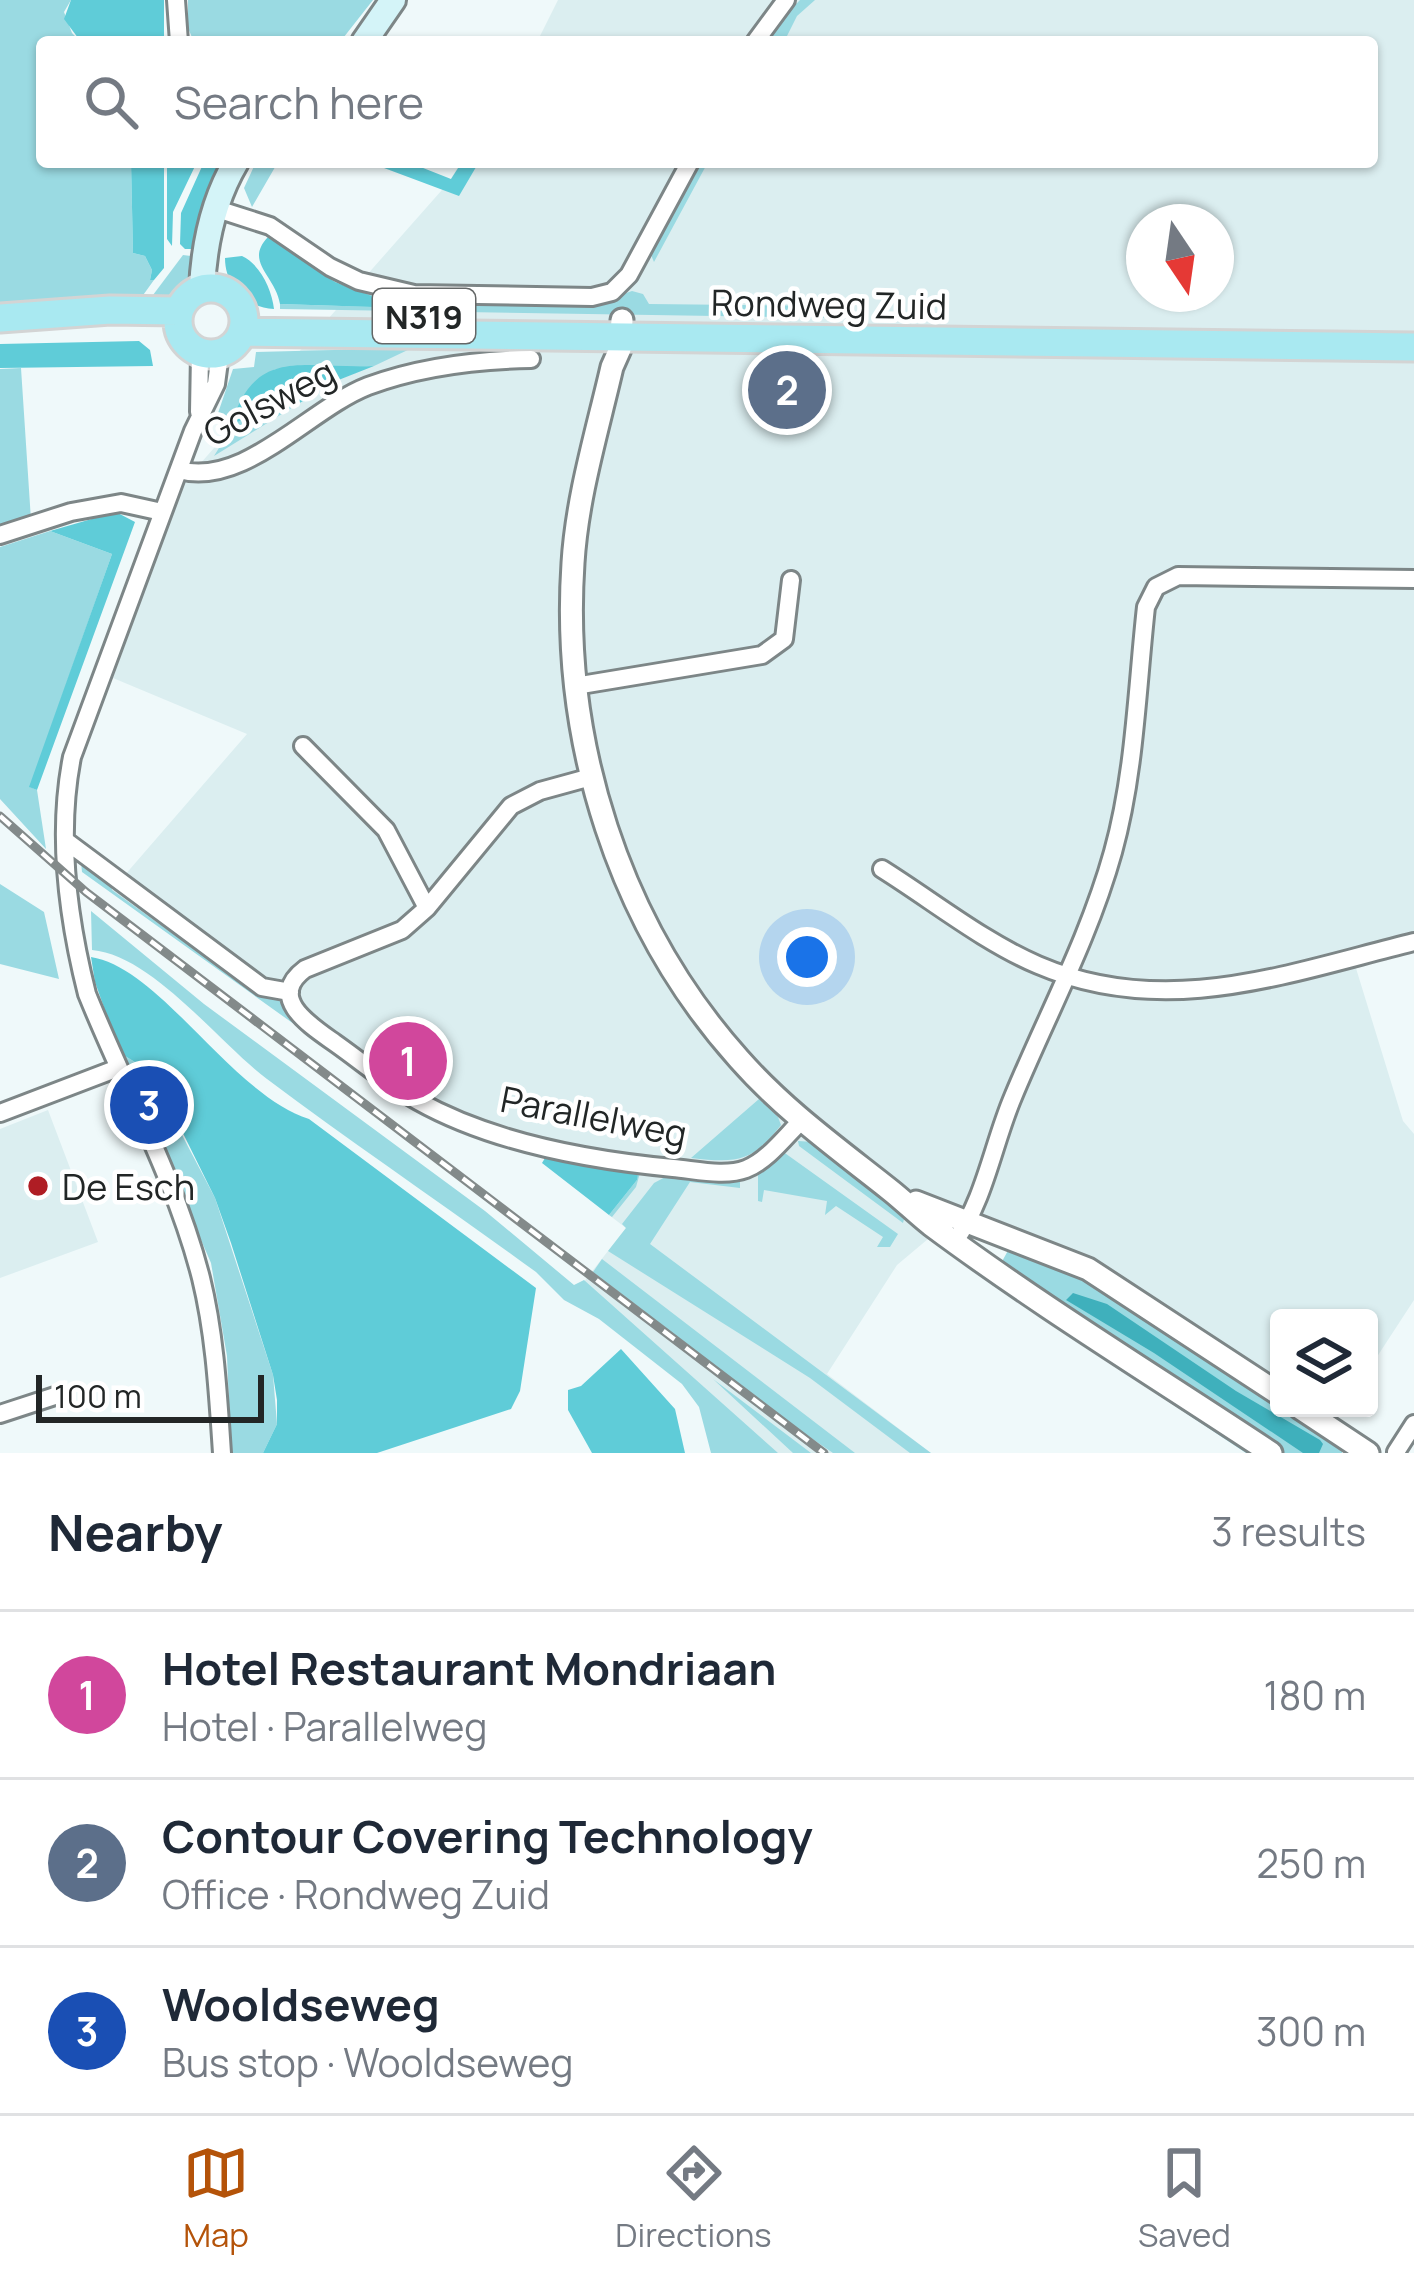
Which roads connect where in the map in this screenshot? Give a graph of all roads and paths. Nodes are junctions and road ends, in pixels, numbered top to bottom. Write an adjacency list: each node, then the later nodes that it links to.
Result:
1 (176, 0): 4 (street)
2 (393, 0): 5 (main road)
3 (786, 0): 6 (street)
4 (178, 36)
5 (368, 36)
6 (759, 36)
7 (234, 168): 10 (main road)
8 (244, 168): 10 (main road)
9 (687, 168): 10 (street)
10 (220, 210): 11 (main road)
11 (211, 289): 13 (main road); 14 (main road)
12 (0, 320): 13 (main road)
13 (178, 321): 18 (main road)
14 (243, 322): 15 (main road, Rondweg Zuid / N319); 18 (main road)
15 (614, 328): 16 (main road, Rondweg Zuid / N319); 17 (main road, Rondweg Zuid / N319); 25 (street)
16 (1414, 330)
17 (1414, 347)
18 (210, 353): 20 (street)
19 (532, 359): 20 (street, Golsweg)
20 (178, 470): 21 (street)
21 (162, 512): 22 (street); 28 (street)
22 (0, 536)
23 (791, 580): 25 (street)
24 (1414, 580): 32 (street)
25 (575, 686): 27 (street)
26 (303, 746): 30 (street)
27 (591, 777): 30 (street); 36 (street)
28 (66, 841): 33 (street, Parallelweg); 34 (street)
29 (883, 869): 32 (street)
30 (427, 908): 33 (street)
31 (1414, 942): 32 (street)
32 (1069, 977): 37 (street)
33 (290, 992): 36 (street, Parallelweg)
34 (118, 1068): 35 (street); 45 (street)
35 (0, 1113)
36 (801, 1121): 37 (street)
37 (961, 1232): 38 (street); 46 (street)
38 (1270, 1388)
39 (61, 1394): 40 (street)
40 (0, 1414)
41 (1313, 1417): 43 (street)
42 (1414, 1424): 44 (street)
43 (1361, 1451)
44 (1396, 1452)
45 (222, 1453)
46 (1271, 1453)

